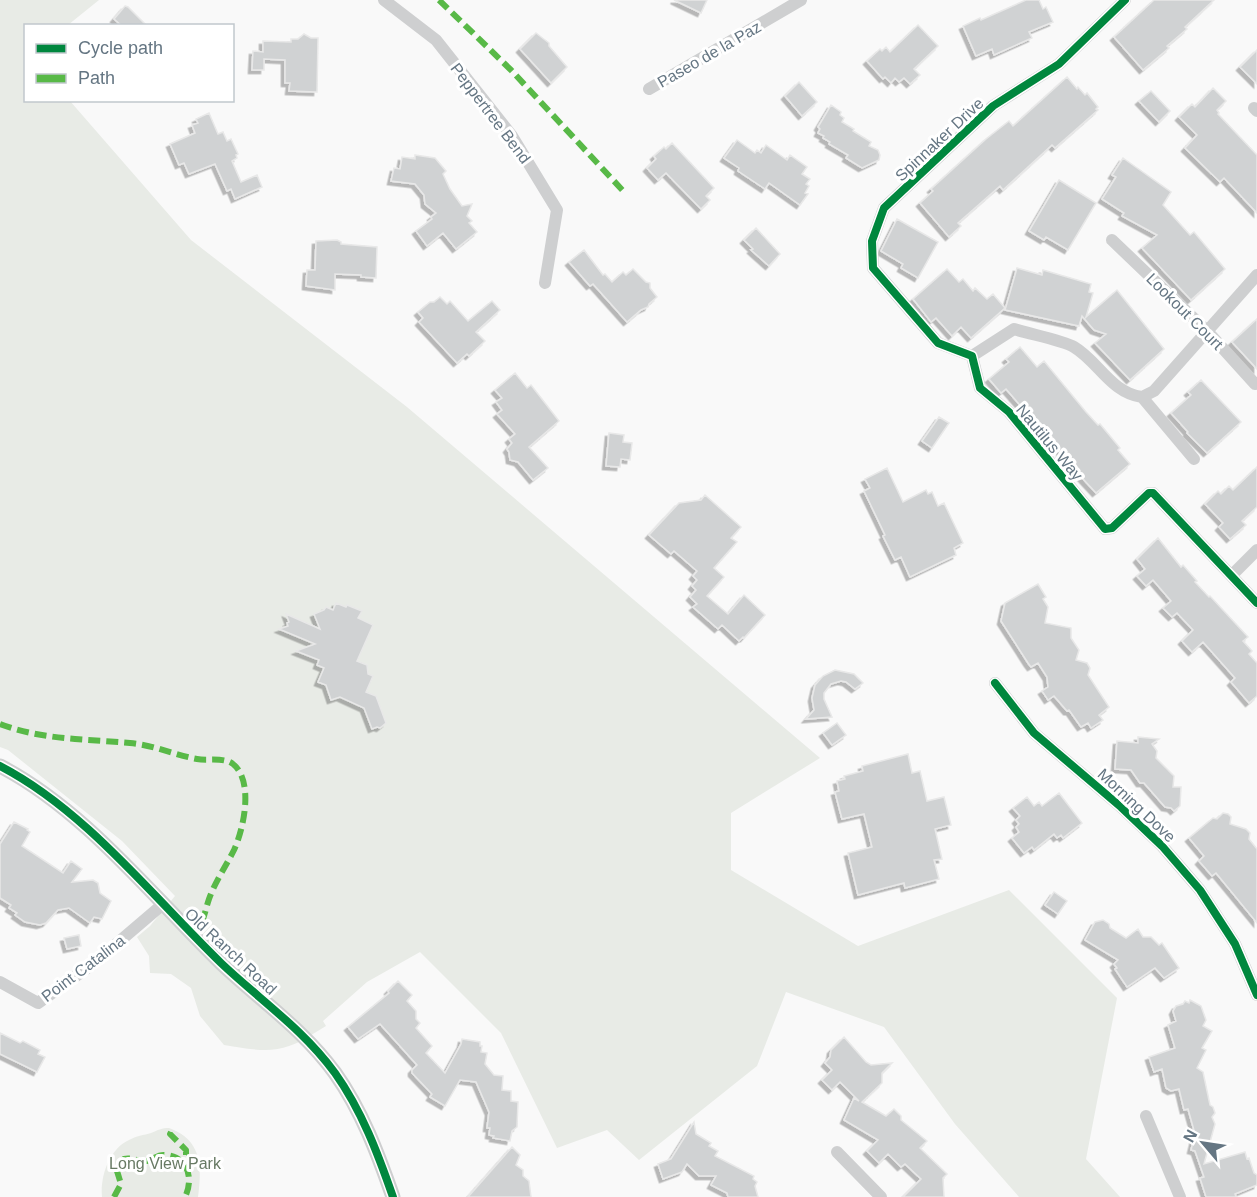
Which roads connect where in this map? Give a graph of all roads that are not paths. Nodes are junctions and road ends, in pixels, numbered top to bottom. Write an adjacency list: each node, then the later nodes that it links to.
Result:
1 (384, 0): 7 (street, Peppertree Bend)
2 (801, 0): 4 (street, Paseo de la Paz)
3 (1125, 0): 9 (street, Spinnaker Drive)
4 (649, 89)
5 (1112, 240): 8 (street, Lookout Court)
6 (1257, 275): 8 (street)
7 (545, 284)
8 (1208, 332): 10 (street, Lookout Court); 11 (street)
9 (972, 356): 11 (street); 14 (street, Nautilus Way)
10 (1255, 384)
11 (1142, 397): 12 (street)
12 (1194, 459)
13 (1257, 550): 14 (street)
14 (1232, 575): 15 (street)
15 (1257, 603)
16 (995, 683): 20 (street, Morning Dove)
17 (0, 766): 18 (street, Old Ranch Road)
18 (162, 904): 19 (street, Point Catalina); 23 (street, Old Ranch Road)
19 (0, 982)
20 (1257, 995)
21 (1146, 1116): 25 (street)
22 (837, 1152): 24 (street)
23 (393, 1197)
24 (881, 1197)
25 (1180, 1197)

